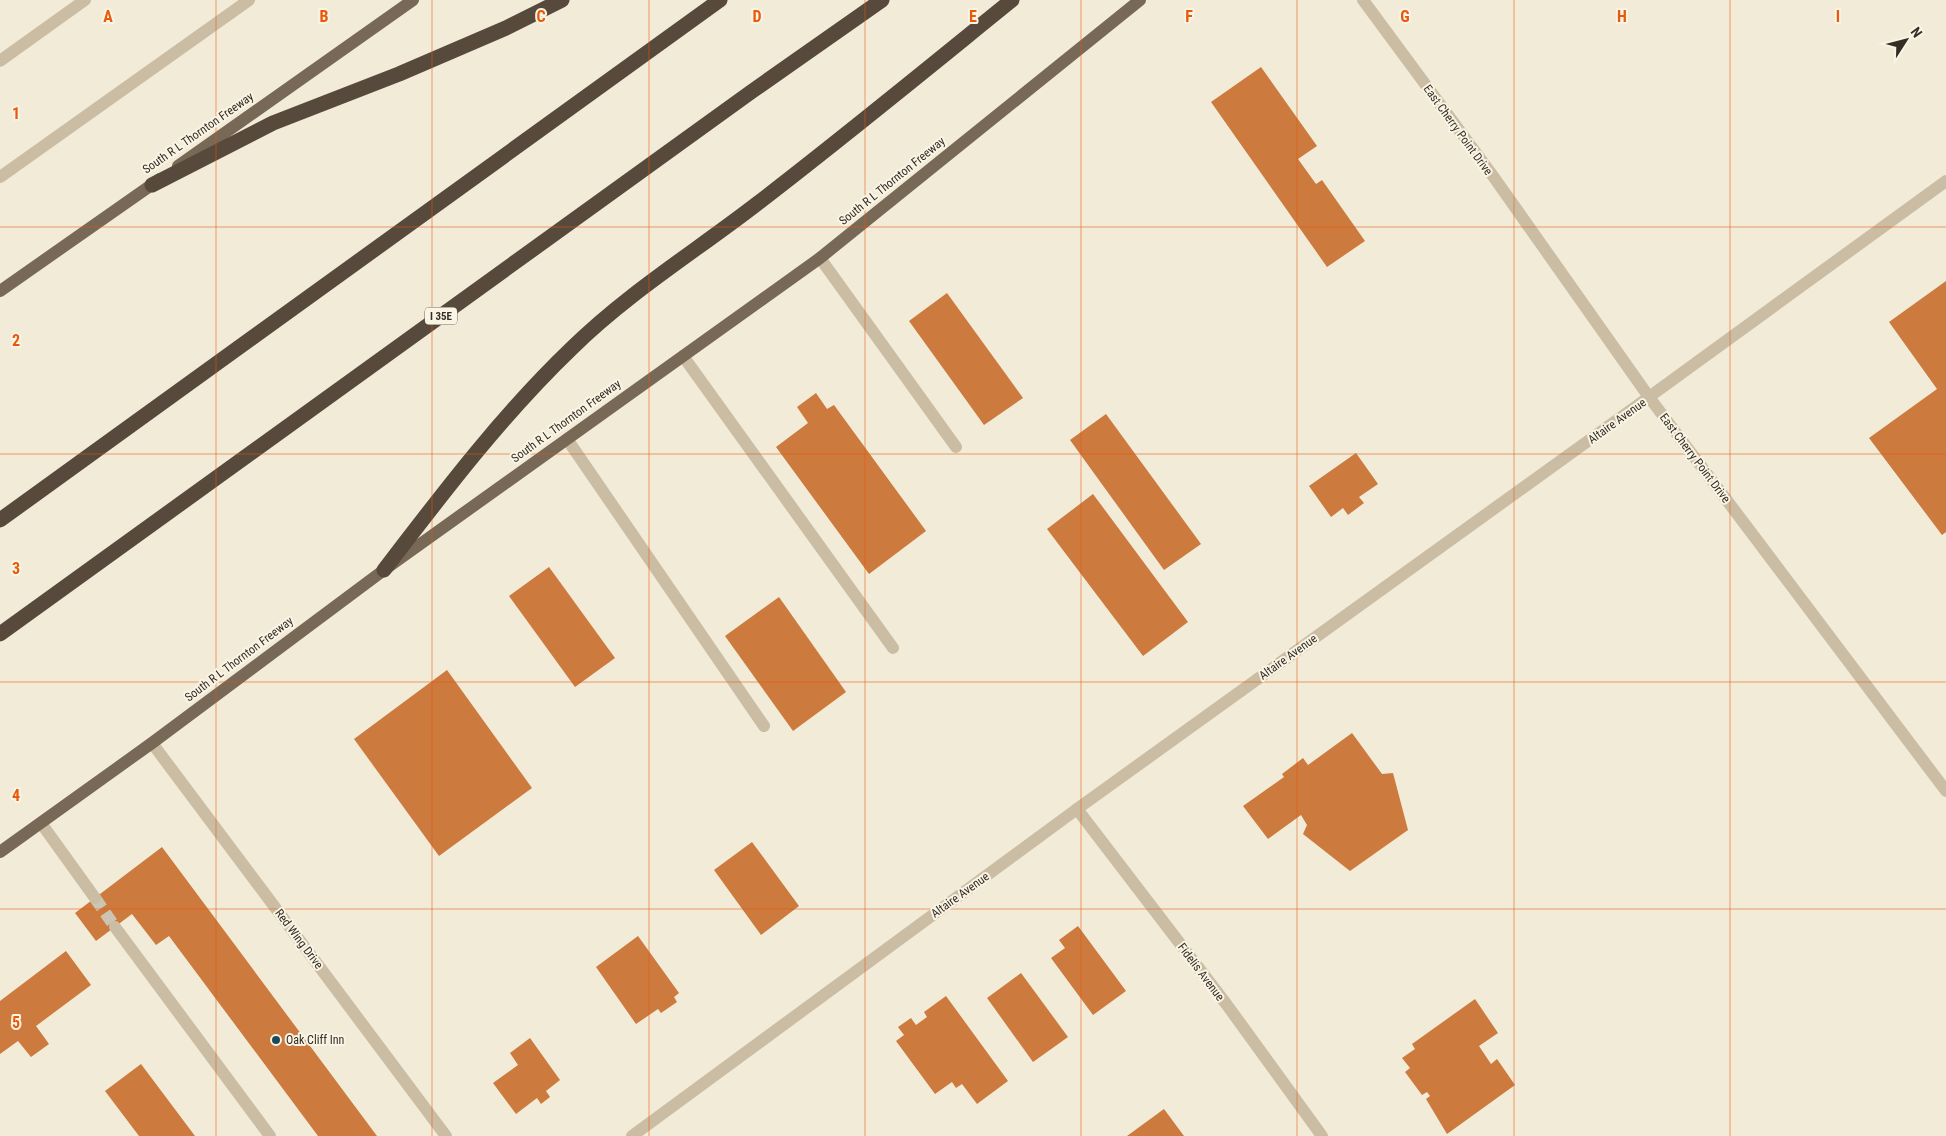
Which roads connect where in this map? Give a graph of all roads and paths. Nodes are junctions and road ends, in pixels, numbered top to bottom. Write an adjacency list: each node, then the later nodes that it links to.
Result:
1 (85, 0): 10 (street)
2 (249, 0): 11 (street)
3 (413, 0): 13 (main road, South R L Thornton Freeway)
4 (562, 0): 13 (highway)
5 (720, 0): 20 (highway)
6 (882, 0): 22 (highway, I 35E)
7 (1012, 0): 21 (highway)
8 (1140, 0): 14 (main road, South R L Thornton Freeway)
9 (1363, 0): 17 (street, East Cherry Point Drive)
10 (0, 61)
11 (0, 177)
12 (1946, 181): 17 (street, Altaire Avenue)
13 (152, 185): 15 (main road, South R L Thornton Freeway)
14 (820, 258): 16 (main road, South R L Thornton Freeway); 19 (street)
15 (0, 291)
16 (683, 356): 18 (main road, South R L Thornton Freeway); 23 (street)
17 (1649, 397): 26 (street, East Cherry Point Drive); 27 (street, Altaire Avenue)
18 (567, 439): 21 (main road, South R L Thornton Freeway); 24 (street)
19 (956, 448)
20 (0, 520)
21 (384, 570): 25 (main road, South R L Thornton Freeway)
22 (0, 634)
23 (893, 648)
24 (764, 726)
25 (152, 743): 28 (main road, South R L Thornton Freeway); 33 (street, Red Wing Drive)
26 (1946, 791)
27 (1077, 809): 34 (street, Altaire Avenue); 35 (street, Fidelis Avenue)
28 (41, 823): 29 (main road, South R L Thornton Freeway); 30 (street)
29 (0, 852)
30 (94, 898)
31 (115, 927): 32 (street)
32 (270, 1136)
33 (446, 1136)
34 (632, 1136)
35 (1322, 1136)

